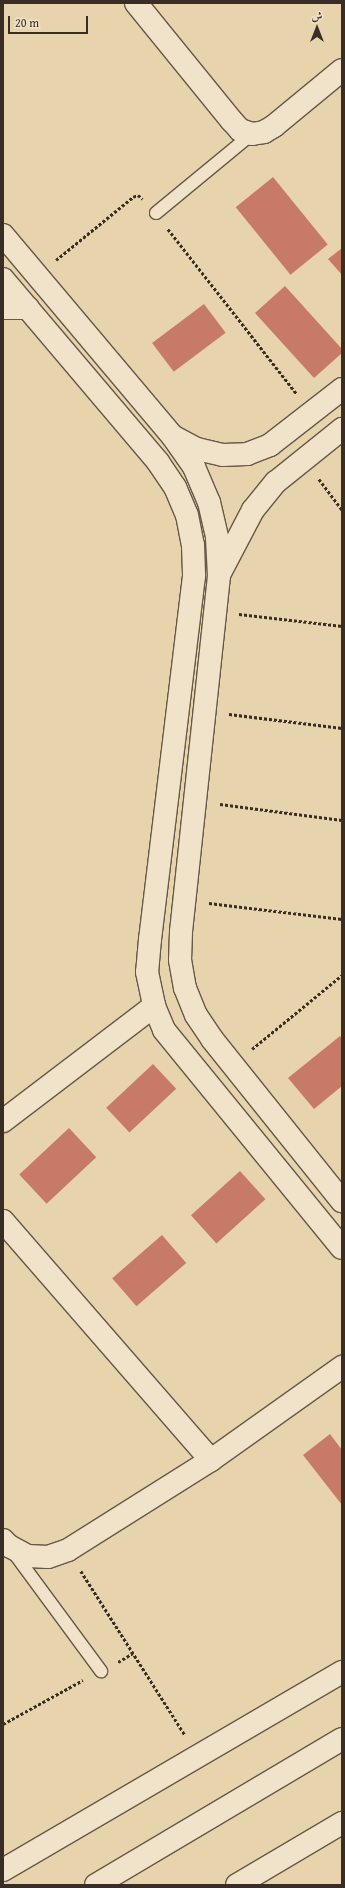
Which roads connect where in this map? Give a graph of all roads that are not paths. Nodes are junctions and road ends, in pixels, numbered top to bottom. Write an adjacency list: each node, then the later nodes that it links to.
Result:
1 (136, 3): 3 (street)
2 (342, 70): 3 (street)
3 (252, 134): 4 (lane)
4 (156, 213)
5 (3, 235): 11 (street)
6 (3, 279): 8 (street)
7 (3, 308): 8 (street)
8 (28, 308): 13 (street)
9 (342, 389): 11 (street)
10 (342, 429): 12 (street)
11 (173, 437): 12 (street)
12 (219, 576): 15 (street)
13 (154, 1006): 14 (street); 17 (street)
14 (3, 1121)
15 (342, 1201)
16 (3, 1221): 19 (street)
17 (342, 1248)
18 (342, 1367): 19 (street)
19 (211, 1460): 20 (street)
20 (6, 1543): 21 (lane)
21 (101, 1671)
22 (342, 1672): 25 (street)
23 (342, 1739): 26 (street)
24 (342, 1822): 27 (street)
25 (3, 1870)
26 (96, 1885)
27 (236, 1885)

